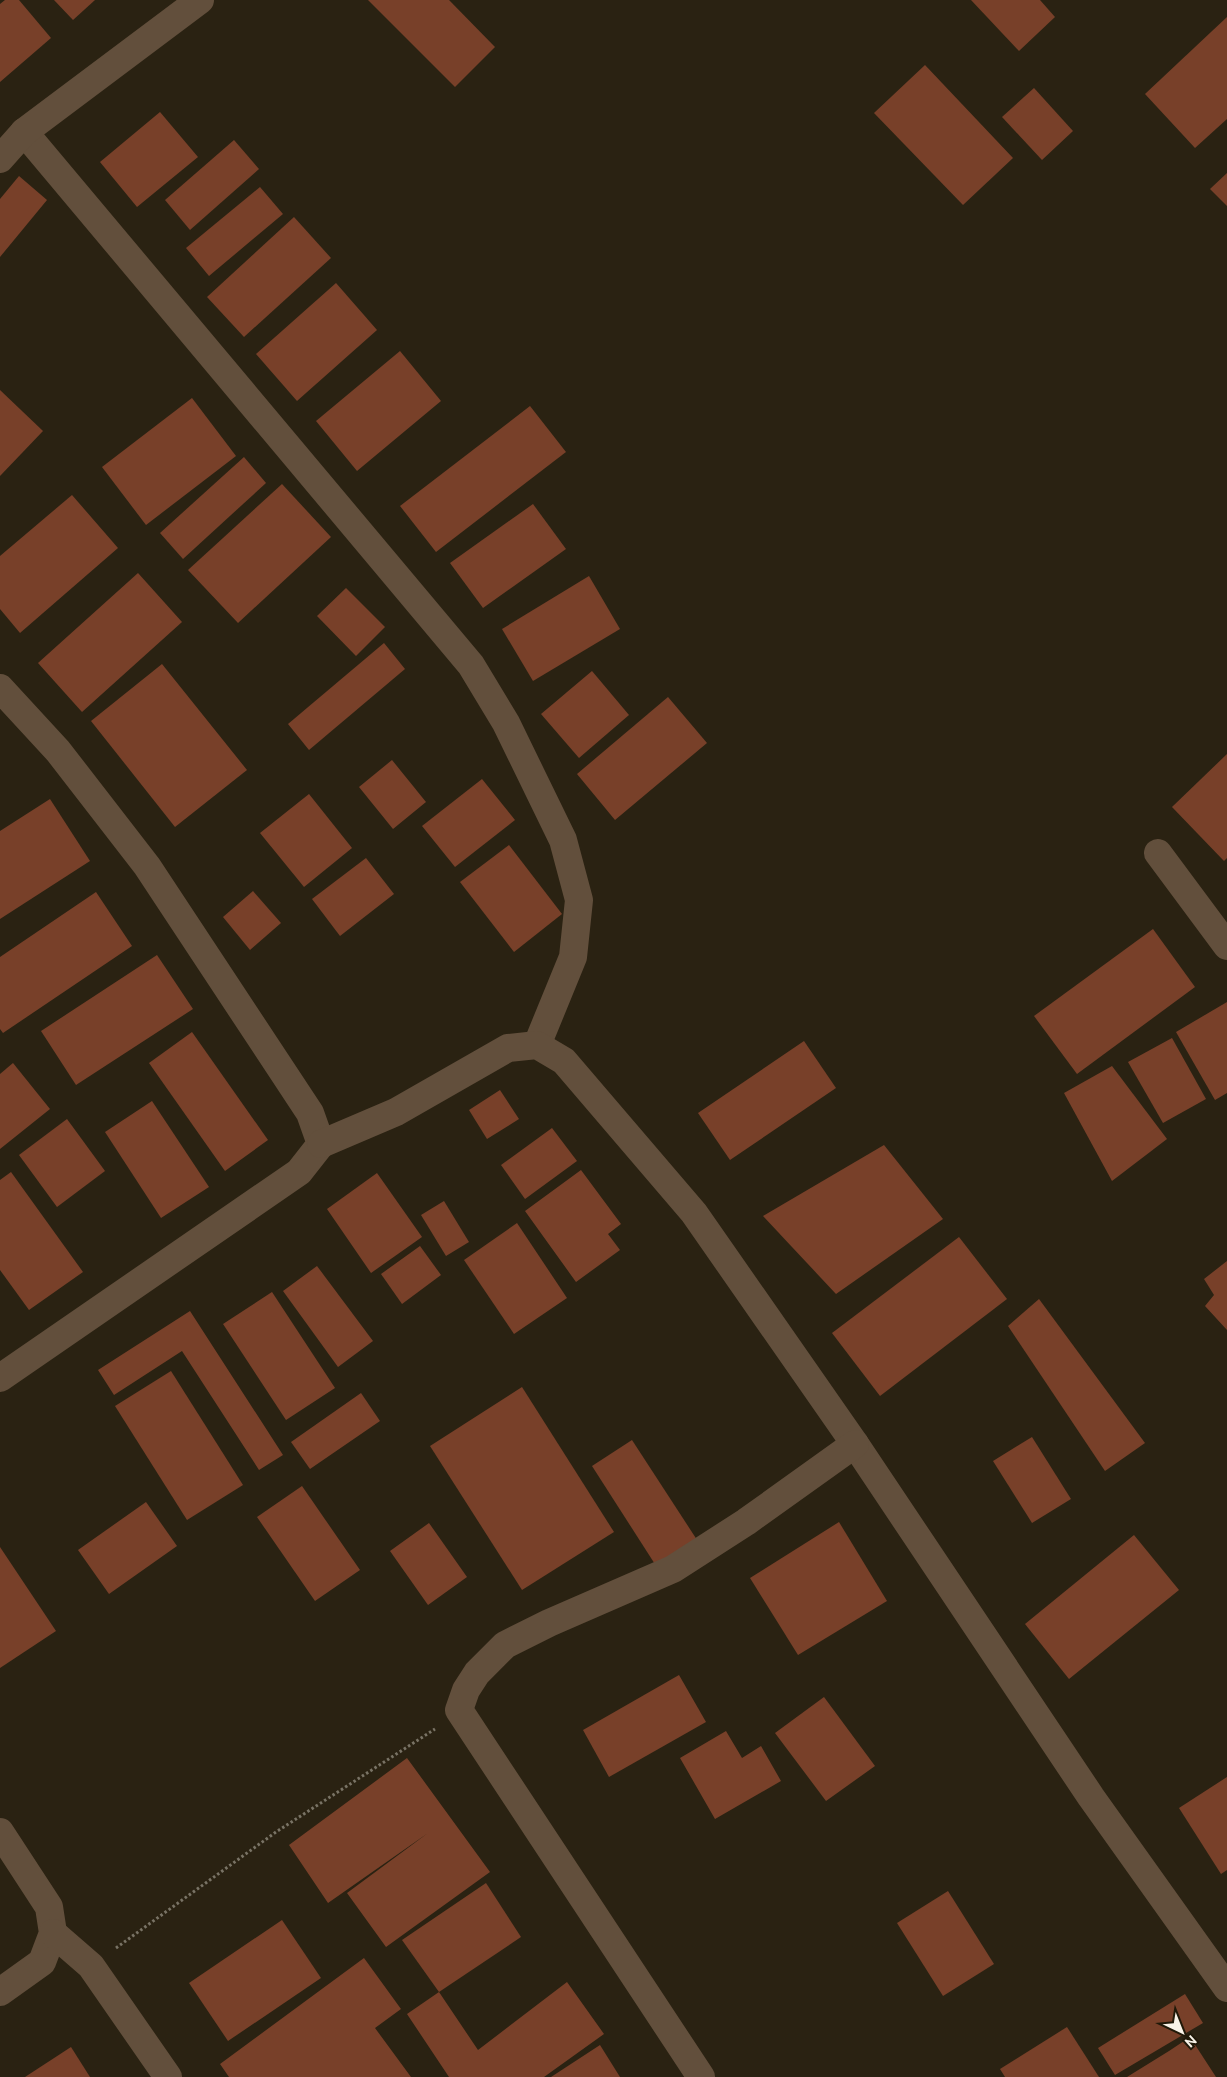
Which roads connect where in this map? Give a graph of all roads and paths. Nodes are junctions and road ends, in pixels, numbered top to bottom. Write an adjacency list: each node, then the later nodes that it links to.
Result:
1 (200, 0): 2 (street)
2 (24, 132): 3 (street); 7 (street)
3 (0, 159)
4 (0, 688): 8 (street)
5 (1158, 853): 6 (street)
6 (1227, 946)
7 (537, 1045): 8 (street); 10 (street)
8 (321, 1144): 9 (street)
9 (0, 1378)
10 (855, 1444): 11 (street); 15 (street)
11 (459, 1710): 14 (path); 18 (street)
12 (0, 1832): 13 (street)
13 (53, 1933): 14 (street); 16 (street)
14 (91, 1966): 17 (street)
15 (1227, 1988)
16 (0, 1992)
17 (168, 2077)
18 (701, 2077)

